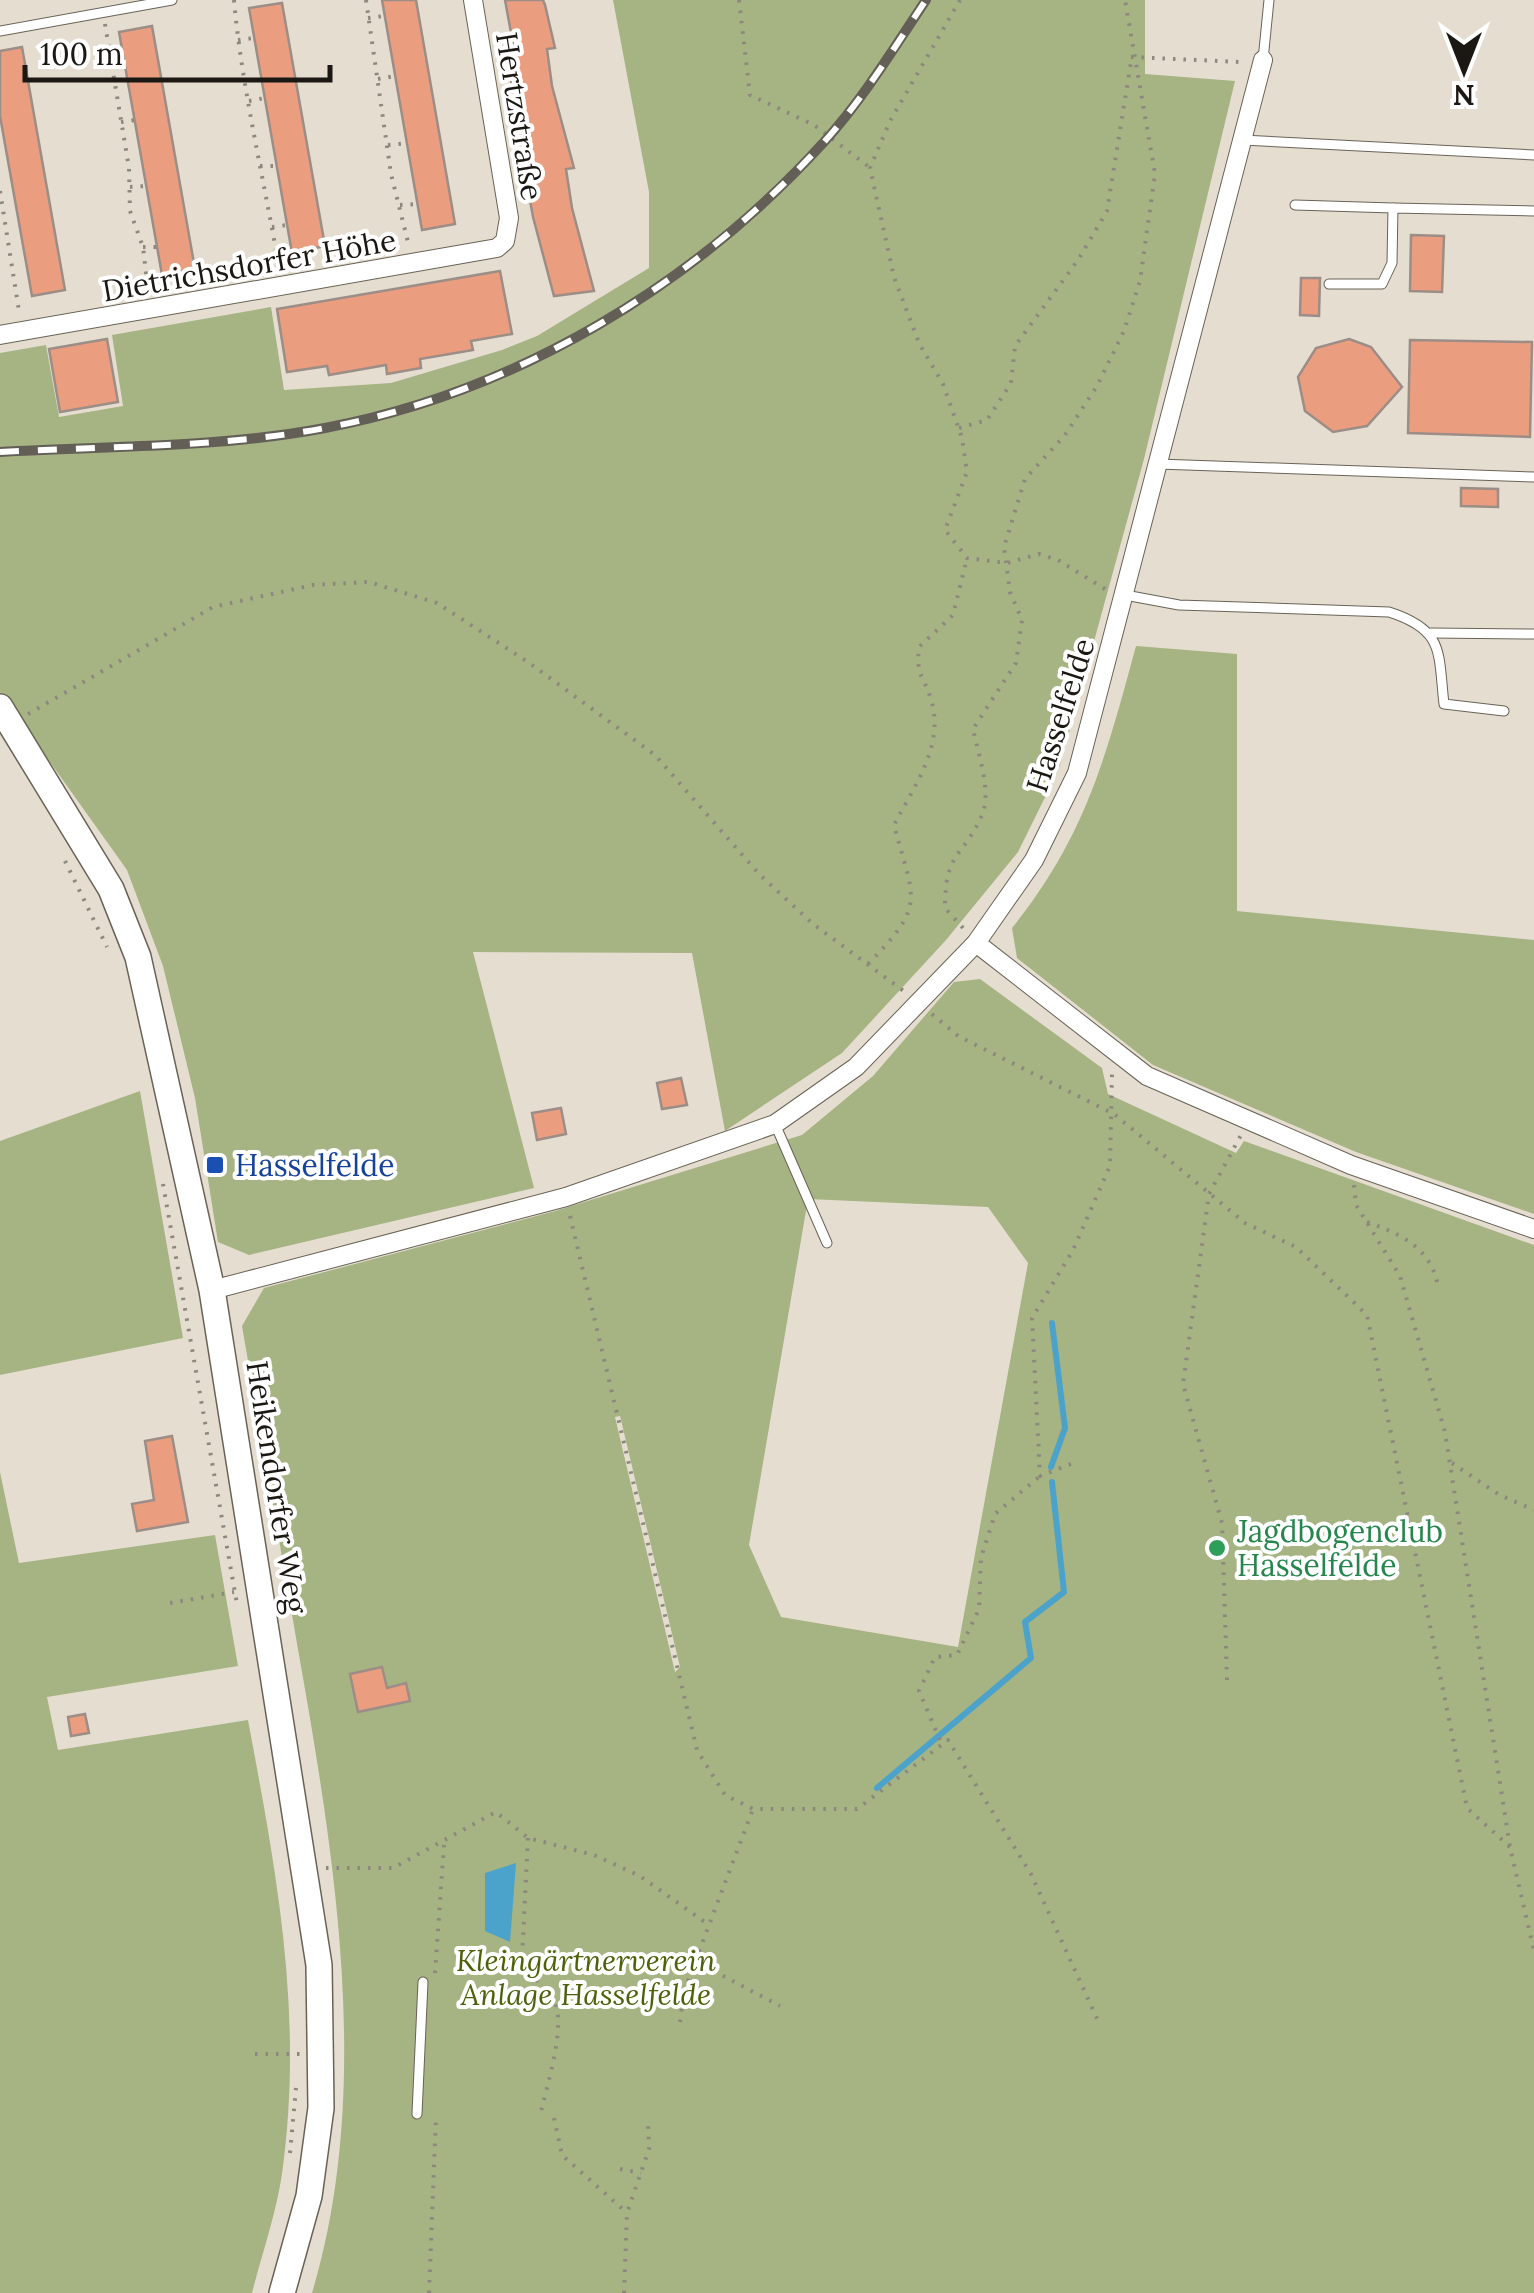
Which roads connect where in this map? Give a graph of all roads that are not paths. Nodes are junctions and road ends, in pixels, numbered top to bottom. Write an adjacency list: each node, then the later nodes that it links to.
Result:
1 (172, 0): 4 (lane)
2 (473, 0): 11 (street, Hertzstraße)
3 (1269, 0): 5 (lane)
4 (0, 31)
5 (1262, 62): 6 (street, Hasselfelde)
6 (1242, 140): 7 (lane); 14 (street, Hasselfelde)
7 (1534, 155)
8 (1296, 205): 9 (lane)
9 (1393, 208): 10 (lane); 12 (lane)
10 (1534, 211)
11 (505, 241): 13 (street, Dietrichsdorfer Höhe)
12 (1329, 284)
13 (0, 335)
14 (1158, 464): 15 (lane); 16 (street, Hasselfelde)
15 (1534, 477)
16 (1125, 596): 17 (lane); 21 (street, Hasselfelde)
17 (1431, 634): 18 (lane); 19 (lane)
18 (1534, 634)
19 (1504, 711)
20 (7, 715): 25 (street, Heikendorfer Weg)
21 (976, 943): 22 (street, Hasselfelde); 23 (street)
22 (776, 1124): 24 (lane); 25 (street, Hasselfelde)
23 (1534, 1230)
24 (827, 1243)
25 (212, 1290): 28 (street, Heikendorfer Weg)
26 (423, 1982): 27 (lane)
27 (417, 2114)
28 (282, 2293)

